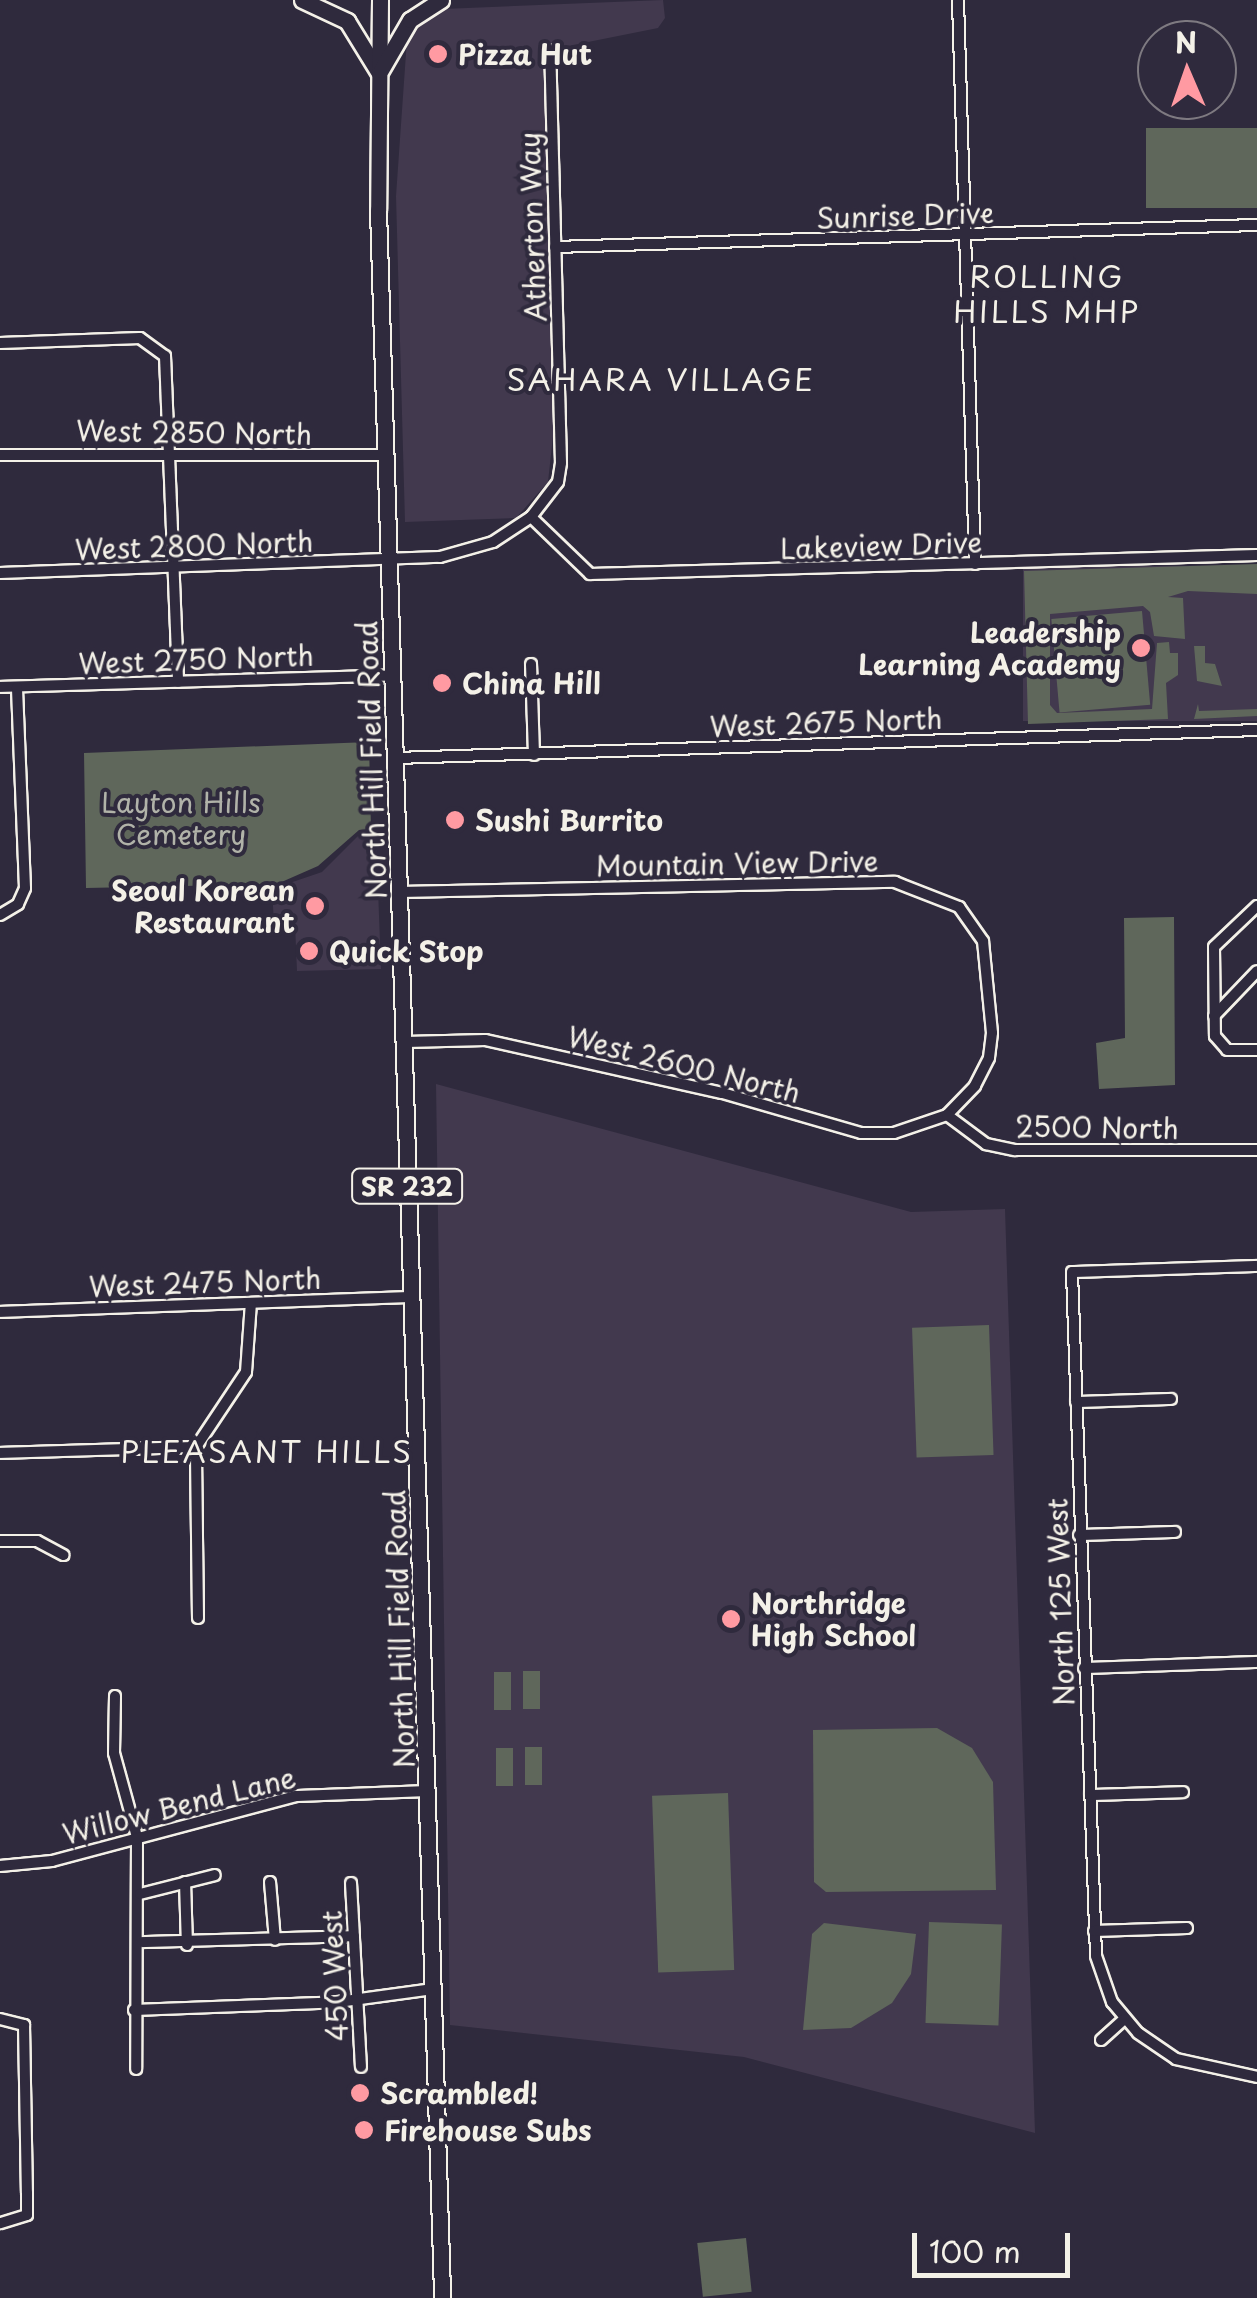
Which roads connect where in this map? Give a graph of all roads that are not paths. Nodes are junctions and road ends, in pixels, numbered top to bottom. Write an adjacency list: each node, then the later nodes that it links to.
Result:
1 (302, 0): 6 (main road)
2 (380, 0): 6 (main road, North Hill Field Road / SR 232)
3 (441, 0): 6 (main road)
4 (958, 0): 8 (street)
5 (550, 50): 9 (street, Atherton Way)
6 (379, 74): 13 (main road, North Hill Field Road / SR 232)
7 (1257, 225): 8 (street, Sunrise Drive)
8 (968, 234): 9 (street, Sunrise Drive); 17 (street)
9 (556, 247): 14 (street, Atherton Way)
10 (0, 342): 11 (street)
11 (171, 453): 12 (street, West 2850 North); 13 (street, West 2850 North); 18 (street)
12 (0, 455)
13 (387, 455): 16 (main road, North Hill Field Road / SR 232)
14 (531, 516): 16 (street, West 2800 North); 17 (street, Lakeview Drive)
15 (1257, 555): 17 (street, Lakeview Drive)
16 (389, 560): 18 (street, West 2800 North); 21 (main road, North Hill Field Road / SR 232)
17 (975, 564)
18 (174, 567): 19 (street, West 2800 North); 22 (street)
19 (0, 574)
20 (531, 664): 26 (street)
21 (394, 676): 22 (street, West 2750 North); 27 (main road, North Hill Field Road / SR 232)
22 (178, 682): 23 (street, West 2750 North)
23 (17, 687): 24 (street, West 2750 North); 30 (street)
24 (0, 688)
25 (1257, 730): 26 (street, West 2675 North)
26 (534, 755): 27 (street, West 2675 North)
27 (396, 758): 28 (main road, North Hill Field Road / SR 232)
28 (400, 892): 33 (main road, North Hill Field Road / SR 232); 35 (street, Mountain View Drive)
29 (1257, 906): 32 (street)
30 (0, 915)
31 (1257, 972): 32 (street)
32 (1214, 1016): 34 (street)
33 (406, 1042): 35 (street, West 2600 North); 38 (main road, North Hill Field Road / SR 232)
34 (1257, 1049)
35 (947, 1115): 36 (street, 2500 North)
36 (1257, 1150)
37 (1257, 1266): 42 (street, North 125 West)
38 (411, 1296): 39 (street, West 2475 North); 53 (main road, North Hill Field Road / SR 232)
39 (251, 1303): 40 (street, West 2475 North); 43 (street)
40 (0, 1312)
41 (1171, 1399): 42 (street)
42 (1076, 1402): 46 (street, North 125 West)
43 (196, 1447): 44 (street); 49 (street)
44 (0, 1453)
45 (1174, 1532): 46 (street)
46 (1079, 1535): 51 (street, North 125 West)
47 (0, 1541): 48 (street)
48 (63, 1555)
49 (198, 1618)
50 (1257, 1662): 51 (street)
51 (1084, 1668): 55 (street, North 125 West)
52 (115, 1696): 56 (street)
53 (428, 1792): 56 (street, Willow Bend Lane); 69 (main road, North Hill Field Road / SR 232)
54 (1183, 1792): 55 (street)
55 (1090, 1796): 64 (street, North 125 West)
56 (138, 1837): 57 (street, Willow Bend Lane); 62 (street)
57 (0, 1866)
58 (216, 1875): 59 (street)
59 (186, 1882): 62 (street); 68 (street)
60 (270, 1882): 66 (street)
61 (351, 1883): 65 (street, 450 West)
62 (140, 1894): 67 (street)
63 (1187, 1928): 64 (street)
64 (1094, 1931): 73 (street, North 125 West)
65 (354, 1936): 66 (street); 70 (street, 450 West)
66 (275, 1940): 68 (street)
67 (142, 1942): 68 (street); 71 (street)
68 (188, 1944)
69 (433, 1989): 70 (street); 79 (main road, North Hill Field Road / SR 232)
70 (358, 1995): 71 (street); 75 (street, 450 West)
71 (134, 2010): 76 (street)
72 (0, 2019): 78 (street)
73 (1124, 2019): 74 (street); 77 (street)
74 (1101, 2040)
75 (361, 2067)
76 (136, 2069)
77 (1257, 2077)
78 (0, 2222)
79 (442, 2298)

